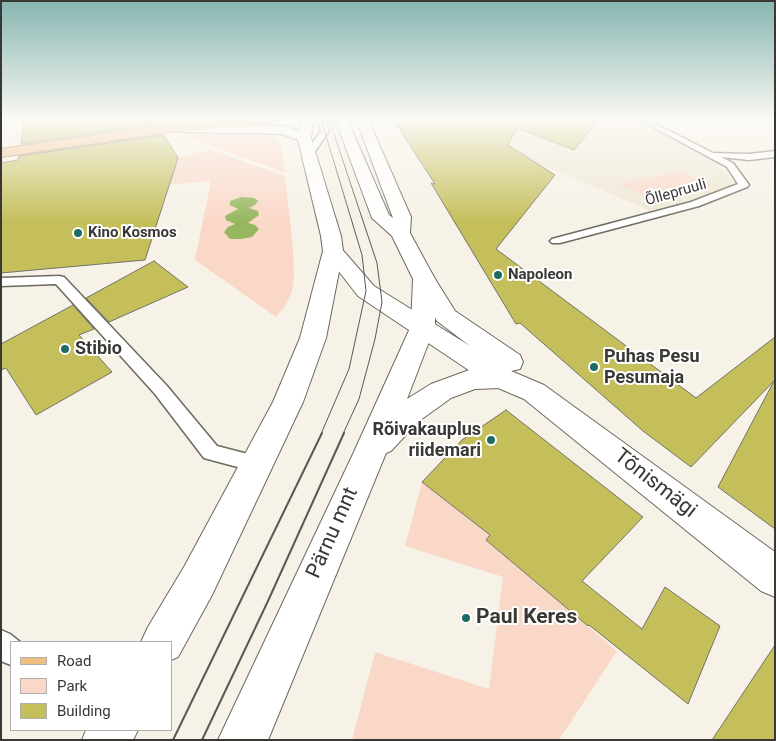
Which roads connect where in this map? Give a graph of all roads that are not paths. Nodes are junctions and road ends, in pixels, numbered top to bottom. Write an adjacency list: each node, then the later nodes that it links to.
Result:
1 (308, 154): 8 (main road)
2 (355, 154): 6 (main road)
3 (376, 154): 6 (main road, Pärnu mnt)
4 (709, 154): 5 (lane); 7 (lane, Õllepruuli)
5 (775, 154)
6 (400, 233): 9 (main road, Pärnu mnt)
7 (556, 241)
8 (333, 251): 11 (main road); 15 (main road)
9 (424, 279): 11 (main road, Pärnu mnt); 13 (main road, Tõnismägi)
10 (1, 282): 15 (lane)
11 (422, 326): 12 (main road, Tõnismägi); 14 (main road, Pärnu mnt)
12 (501, 378): 13 (main road, Tõnismägi); 14 (main road)
13 (534, 392): 16 (main road, Tõnismägi)
14 (369, 454): 18 (main road, Pärnu mnt)
15 (256, 464): 17 (main road)
16 (775, 577)
17 (164, 641)
18 (243, 740)

